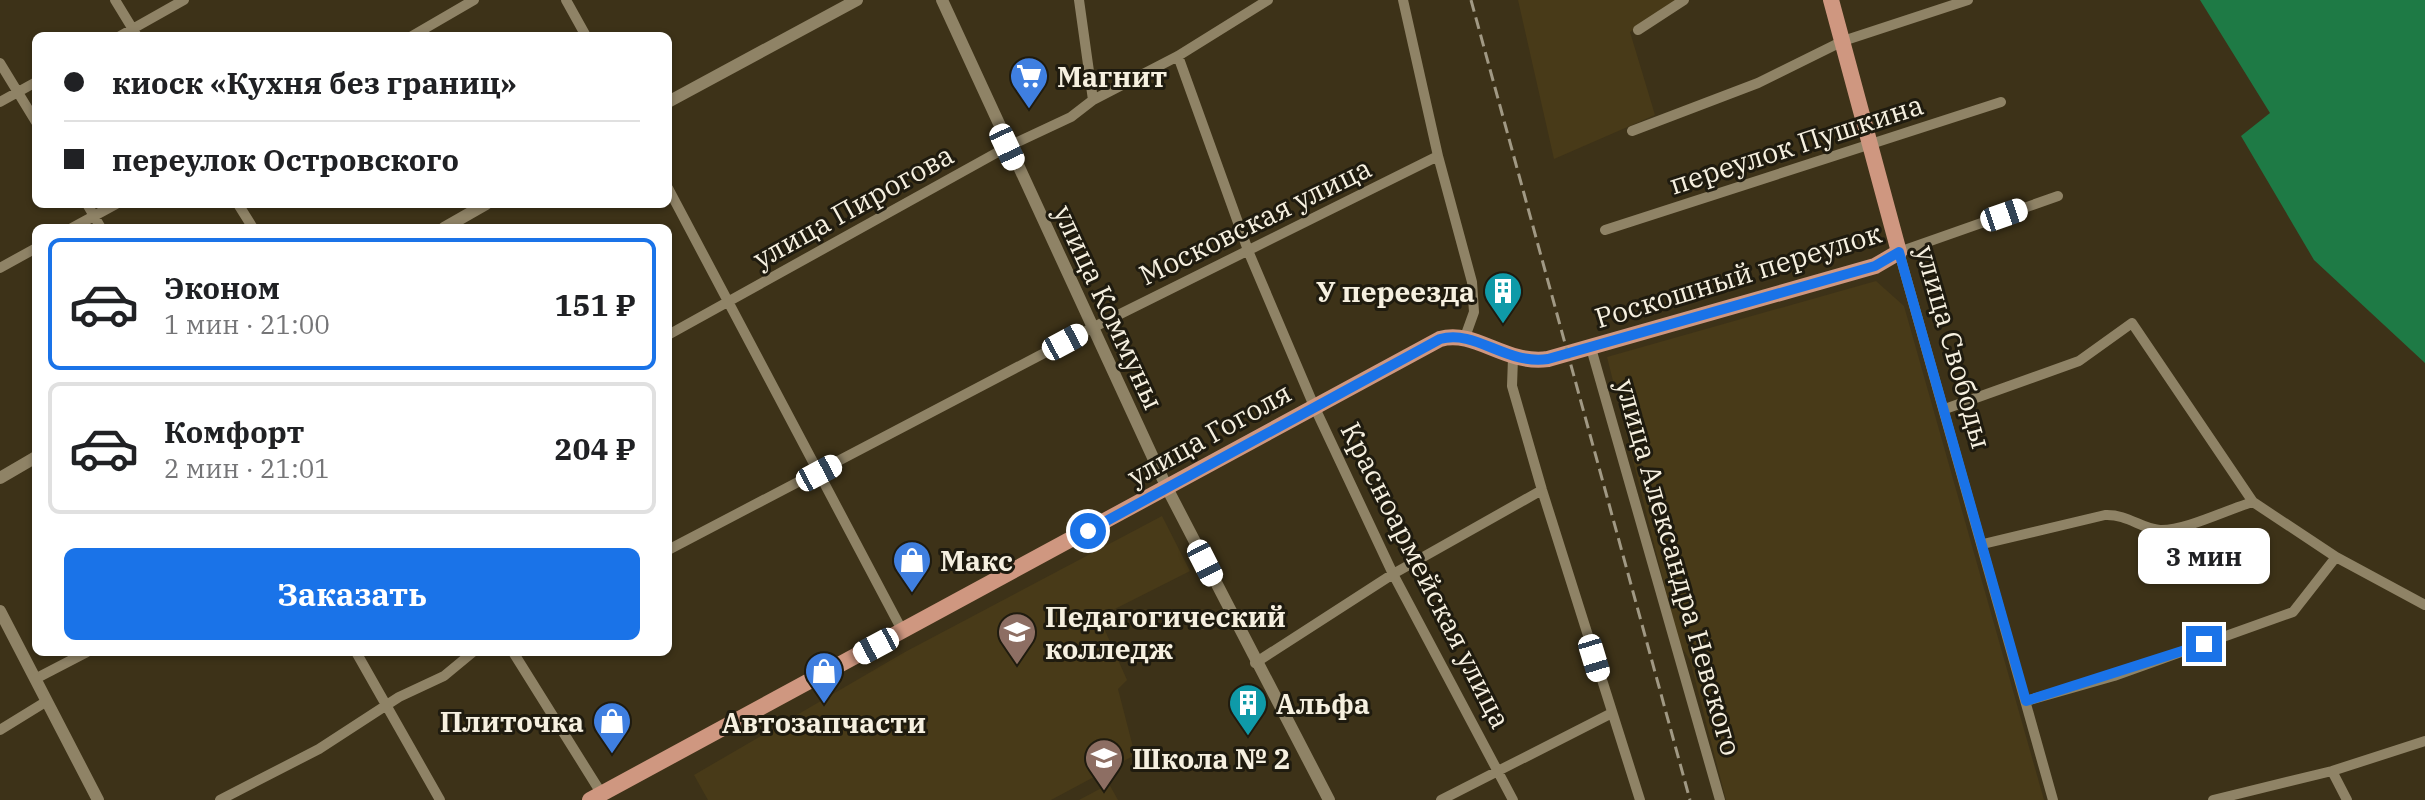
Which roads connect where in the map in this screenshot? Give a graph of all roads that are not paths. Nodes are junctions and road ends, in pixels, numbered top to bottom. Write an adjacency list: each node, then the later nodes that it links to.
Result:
1 (115, 0): 14 (street)
2 (184, 0): 15 (street)
3 (474, 0): 16 (street)
4 (566, 0): 17 (street)
5 (857, 0): 23 (street)
6 (942, 0): 29 (street, улица Коммуны)
7 (1079, 0): 24 (street)
8 (1268, 0): 19 (street, улица Пирогова)
9 (1403, 0): 31 (street)
10 (1684, 0): 13 (street)
11 (1831, 0): 18 (main road, улица Свободы)
12 (1968, 0): 18 (street)
13 (1638, 30)
14 (134, 32)
15 (136, 32)
16 (419, 32)
17 (584, 32)
18 (1843, 41): 28 (street); 30 (main road, улица Свободы)
19 (1178, 56): 24 (street, улица Пирогова); 44 (street, Красноармейская улица)
20 (0, 63): 22 (street)
21 (32, 84): 22 (street)
22 (18, 92): 25 (street); 27 (street)
23 (672, 100)
24 (1093, 100): 29 (street, улица Пирогова)
25 (0, 102)
26 (2001, 102): 30 (street, переулок Пушкина)
27 (32, 115)
28 (1632, 131)
29 (1007, 147): 46 (street, улица Пирогова); 47 (street, улица Коммуны)
30 (1871, 147): 41 (street, переулок Пушкина); 43 (main road, улица Свободы)
31 (1438, 156): 44 (street, Московская улица); 49 (street)
32 (672, 195): 46 (street)
33 (2058, 196): 43 (street, Роскошный переулок)
34 (89, 208): 37 (street)
35 (109, 208): 37 (street)
36 (479, 208): 40 (street)
37 (94, 216): 38 (street); 39 (street)
38 (79, 224)
39 (99, 224)
40 (451, 224)
41 (1605, 230)
42 (32, 250): 45 (street)
43 (1899, 252): 50 (main road, Роскошный переулок); 53 (street, улица Свободы)
44 (1249, 253): 47 (street, Московская улица); 52 (street, Красноармейская улица)
45 (0, 268)
46 (729, 302): 48 (street, улица Пирогова); 55 (street)
47 (1092, 328): 55 (street, Московская улица); 57 (street, улица Коммуны)
48 (672, 333)
49 (1465, 337): 51 (main road); 52 (main road, улица Гоголя)
50 (1591, 348): 51 (main road, Роскошный переулок); 89 (street, улица Александра Невского)
51 (1513, 358): 58 (street)
52 (1314, 406): 57 (main road, улица Гоголя); 63 (street, Красноармейская улица)
53 (1945, 409): 59 (street); 60 (street, улица Свободы)
54 (32, 459): 56 (street)
55 (819, 473): 61 (street, Московская улица); 66 (street)
56 (0, 478)
57 (1167, 488): 66 (main road, улица Гоголя); 71 (street, улица Коммуны)
58 (1542, 490): 63 (street); 76 (street)
59 (2253, 502): 60 (street); 62 (street)
60 (1983, 544): 74 (street, улица Свободы)
61 (672, 548)
62 (2336, 557): 64 (street); 74 (street)
63 (1393, 574): 71 (street); 79 (street, Красноармейская улица)
64 (2425, 605)
65 (0, 611): 72 (street)
66 (903, 632): 81 (main road, улица Гоголя)
67 (79, 656): 72 (street)
68 (358, 656): 75 (street)
69 (468, 656): 75 (street)
70 (515, 656): 81 (street)
71 (1255, 663): 85 (street, улица Коммуны)
72 (35, 679): 73 (street)
73 (47, 701): 77 (street); 82 (street)
74 (2026, 701): 90 (street, улица Свободы)
75 (386, 704): 83 (street); 84 (street)
76 (1612, 713): 79 (street); 88 (street)
77 (0, 730)
78 (2425, 741): 80 (street)
79 (1500, 771): 86 (street); 87 (street, Красноармейская улица)
80 (2332, 771): 91 (street); 92 (street)
81 (599, 798)
82 (98, 800)
83 (220, 800)
84 (440, 800)
85 (1329, 800)
86 (1441, 800)
87 (1513, 800)
88 (1640, 800)
89 (1720, 800)
90 (2053, 800)
91 (2213, 800)
92 (2347, 800)

